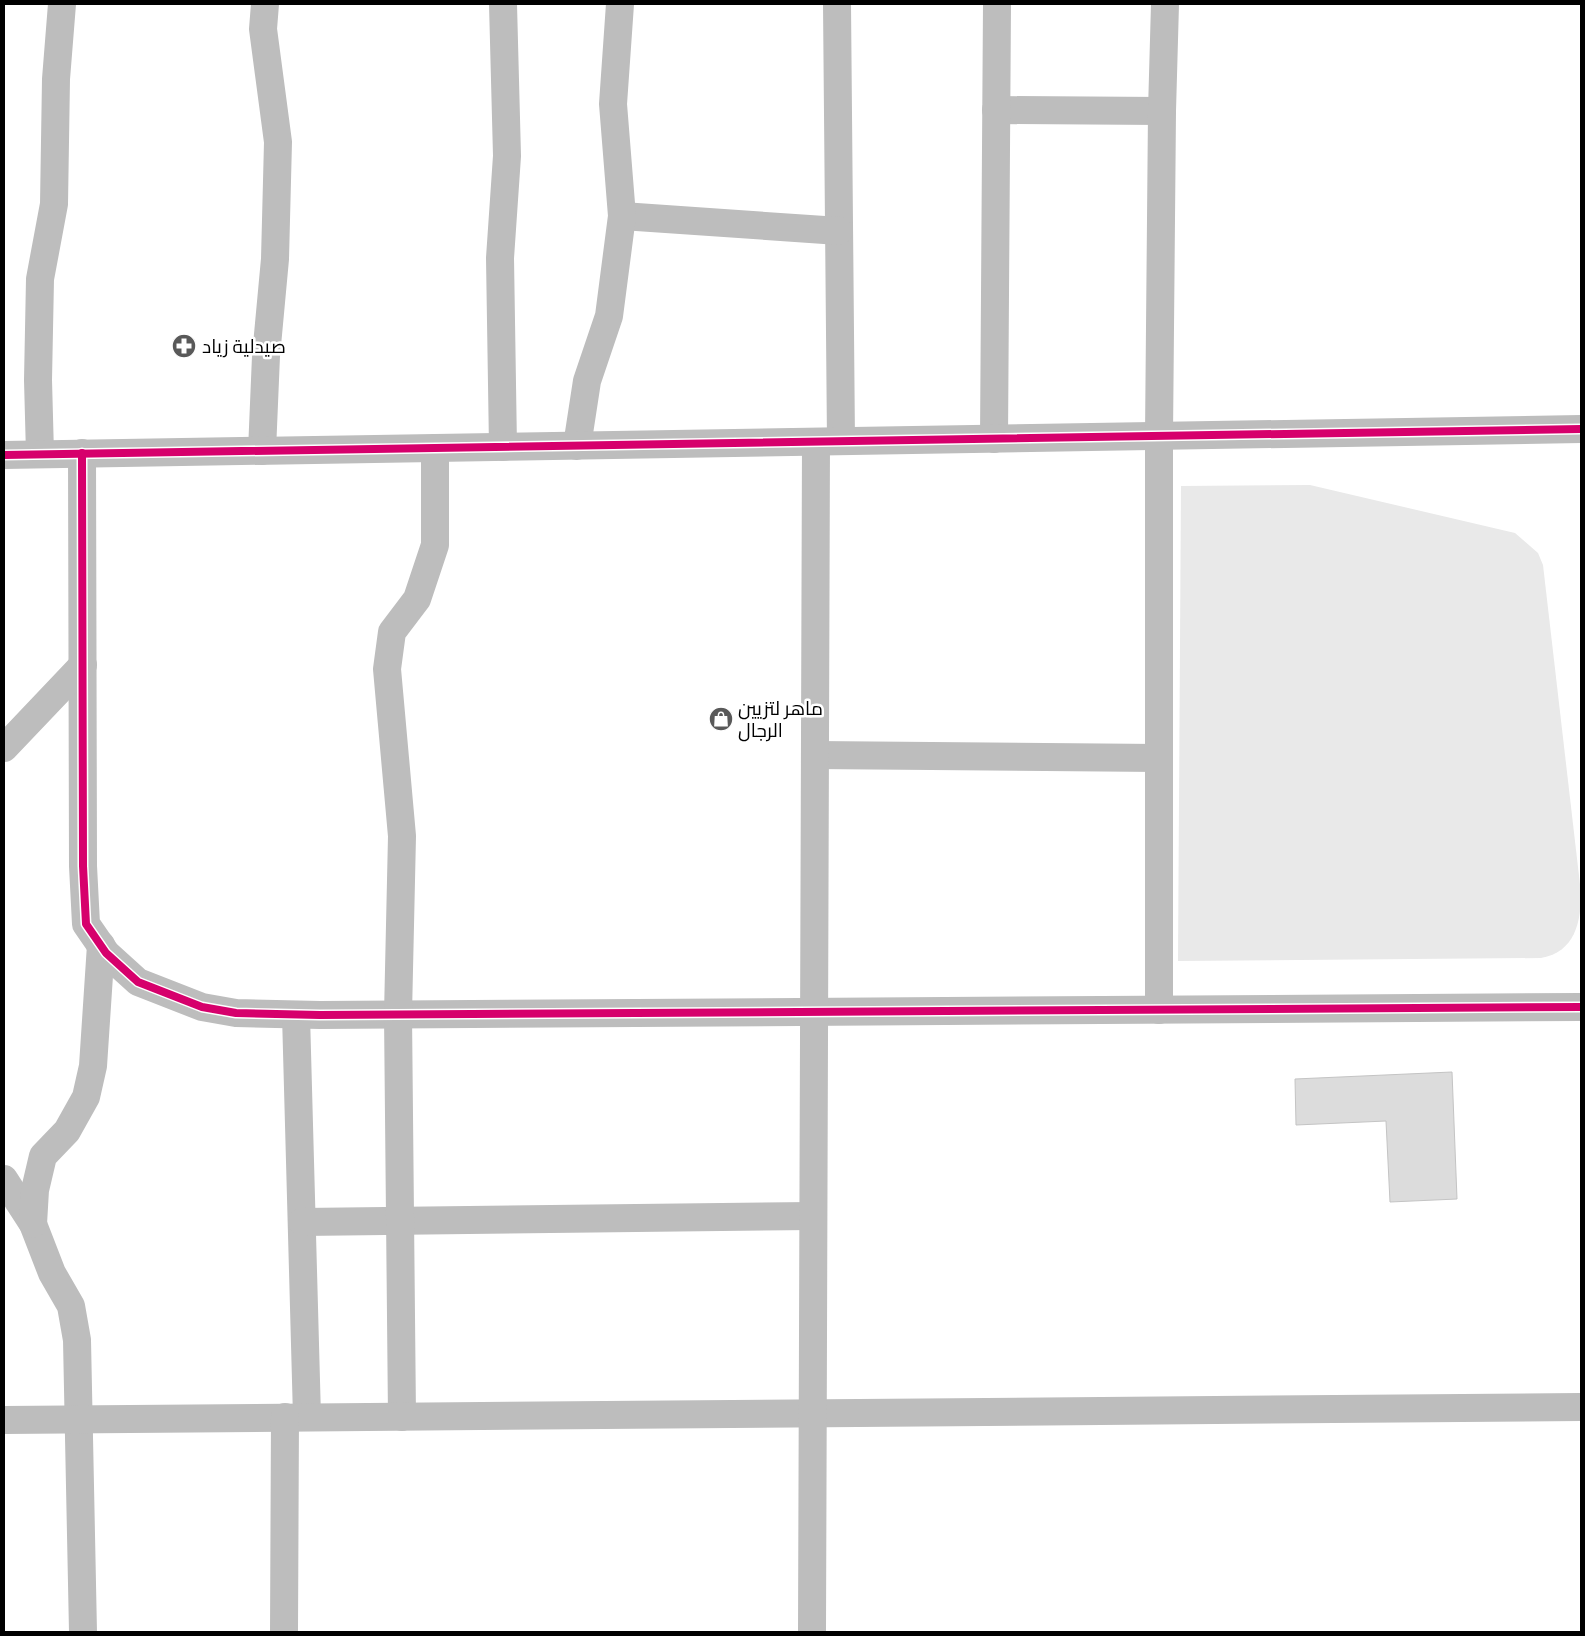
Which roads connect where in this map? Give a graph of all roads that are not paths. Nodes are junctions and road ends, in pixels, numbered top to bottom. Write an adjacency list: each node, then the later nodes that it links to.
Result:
1 (62, 4): 20 (street)
2 (265, 4): 19 (street)
3 (503, 4): 17 (street)
4 (620, 4): 10 (street)
5 (838, 4): 11 (street)
6 (997, 4): 8 (street)
7 (1165, 4): 9 (street)
8 (996, 110): 9 (street); 14 (street)
9 (1162, 111): 13 (street)
10 (622, 216): 11 (street); 16 (street)
11 (839, 231): 15 (street)
12 (1581, 429): 13 (street)
13 (1159, 436): 14 (street); 26 (street)
14 (994, 439): 15 (street)
15 (828, 442): 16 (street); 25 (street)
16 (576, 446): 17 (street)
17 (503, 447): 18 (street)
18 (435, 448): 19 (street); 31 (street)
19 (262, 451): 21 (street)
20 (40, 454): 21 (street); 22 (street)
21 (82, 454): 23 (street)
22 (4, 455)
23 (83, 665): 24 (street); 27 (street)
24 (4, 748)
25 (815, 756): 26 (street); 30 (street)
26 (1159, 758): 29 (street)
27 (101, 945): 32 (street); 37 (street)
28 (1581, 1007): 29 (street)
29 (1159, 1010): 30 (street)
30 (814, 1012): 31 (street); 34 (street)
31 (398, 1014): 32 (street); 36 (street)
32 (296, 1015): 35 (street)
33 (4, 1179): 37 (street)
34 (813, 1216): 36 (street); 39 (street)
35 (302, 1222): 36 (street); 40 (street)
36 (400, 1222): 41 (street)
37 (33, 1224): 43 (street)
38 (1581, 1407): 39 (street)
39 (813, 1413): 41 (street); 46 (street)
40 (296, 1417): 41 (street); 43 (street); 45 (street)
41 (402, 1417)
42 (4, 1420): 43 (street)
43 (78, 1420): 44 (street)
44 (83, 1632)
45 (284, 1632)
46 (812, 1632)

